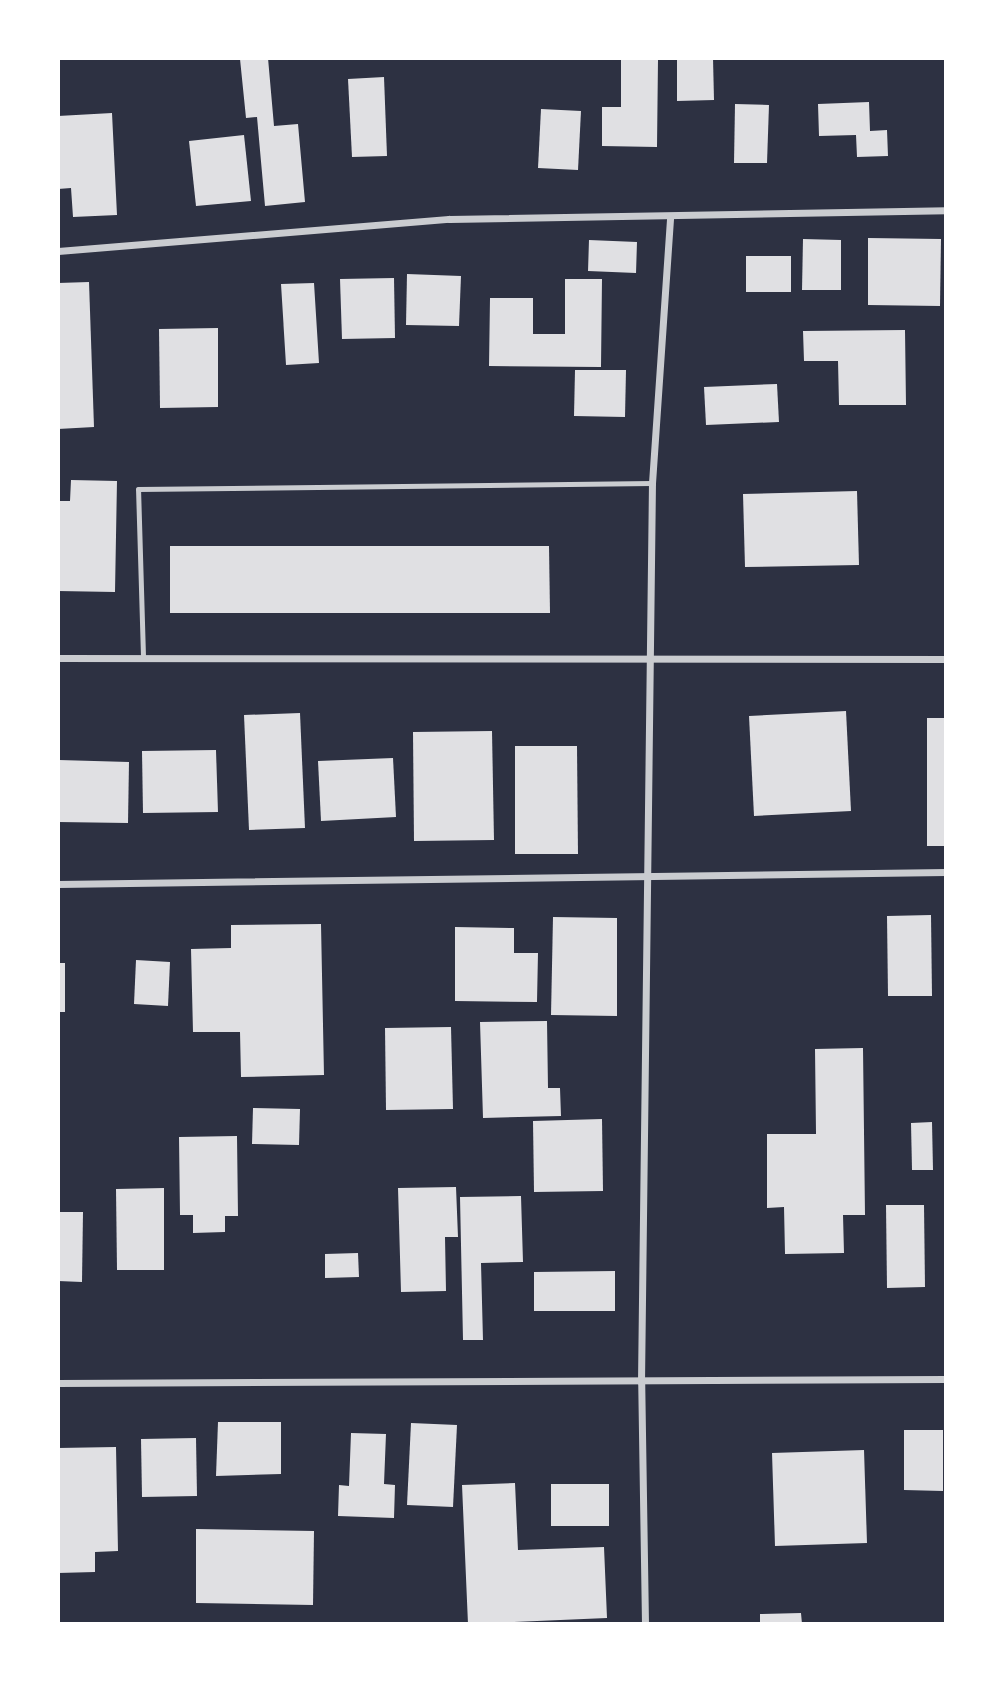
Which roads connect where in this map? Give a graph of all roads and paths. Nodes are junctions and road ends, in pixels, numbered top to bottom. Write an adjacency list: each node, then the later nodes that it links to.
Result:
1 (946, 210): 2 (street)
2 (670, 217): 3 (street); 4 (street)
3 (58, 251)
4 (652, 483): 5 (lane); 6 (street)
5 (143, 656): 6 (street); 7 (street)
6 (653, 656): 8 (street); 10 (street)
7 (58, 658)
8 (946, 659)
9 (946, 872): 10 (street)
10 (649, 874): 11 (street); 13 (street)
11 (58, 884)
12 (946, 1379): 13 (street)
13 (641, 1382): 14 (street); 15 (street)
14 (58, 1383)
15 (645, 1624)

